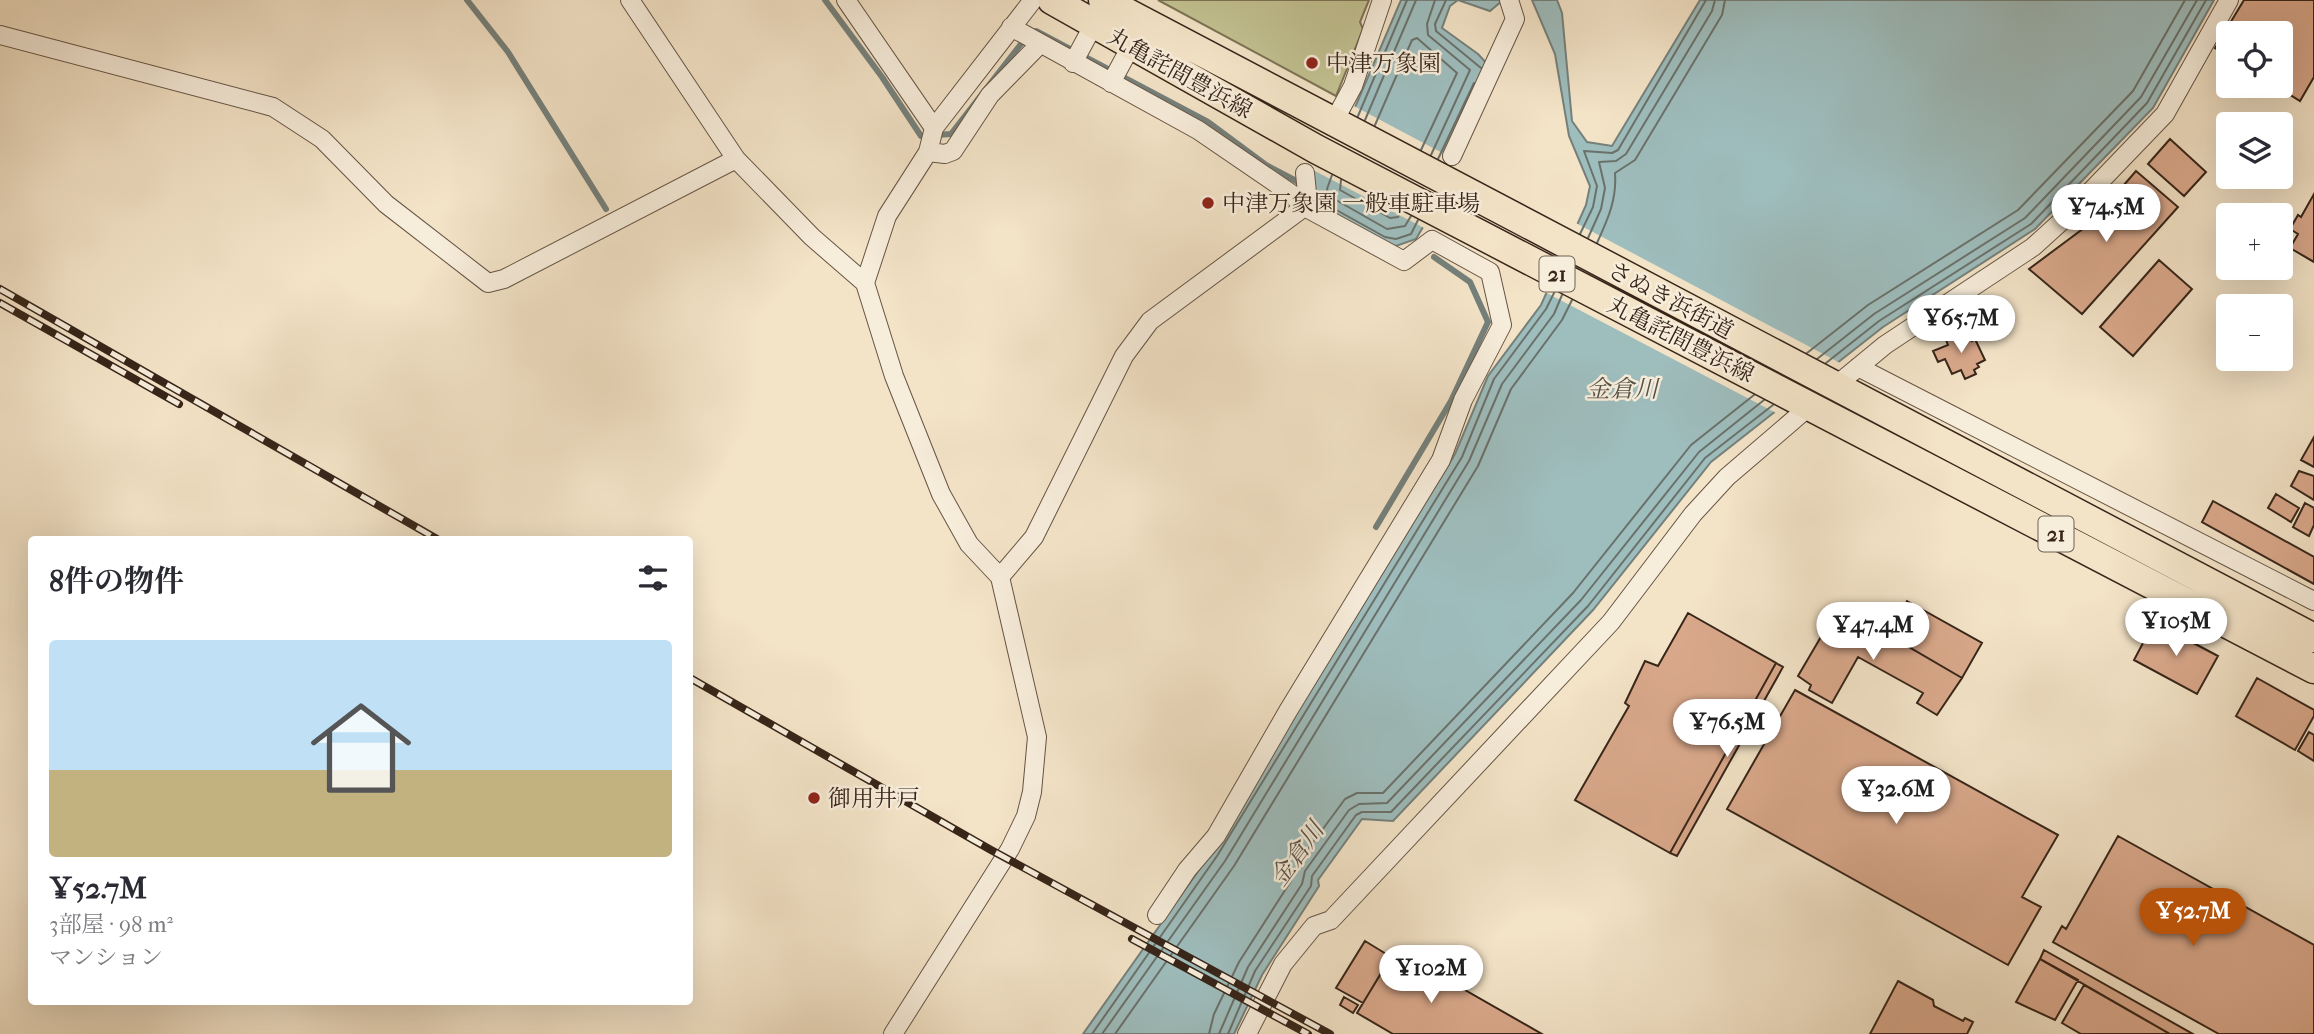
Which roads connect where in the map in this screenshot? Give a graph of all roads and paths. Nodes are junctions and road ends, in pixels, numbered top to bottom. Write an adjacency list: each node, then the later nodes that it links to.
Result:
1 (630, 0): 15 (street)
2 (846, 0): 13 (street)
3 (1033, 0): 9 (street)
4 (1052, 0): 10 (main road, 丸亀詫間豊浜線 / 21)
5 (1382, 0): 12 (street)
6 (1509, 0): 14 (street)
7 (2229, 0): 18 (street)
8 (0, 35): 15 (street)
9 (1027, 37): 10 (street); 13 (street); 13 (street)
10 (1086, 38): 11 (main road, 丸亀詫間豊浜線 / 21); 11 (street); 12 (main road, 丸亀詫間豊浜線 / 21)
11 (1119, 68): 16 (main road, 丸亀詫間豊浜線 / 21); 16 (street)
12 (1333, 123): 19 (main road, さぬき浜街道 / 21)
13 (931, 138): 17 (street)
14 (1452, 156)
15 (736, 159): 17 (street)
16 (1307, 180): 20 (main road, 丸亀詫間豊浜線 / 21); 21 (street); 25 (street)
17 (865, 283): 21 (street)
18 (1858, 367): 19 (street); 22 (street)
19 (1829, 384): 23 (main road, 21)
20 (1804, 402): 24 (main road, 丸亀詫間豊浜線 / 21); 27 (street)
21 (1000, 577): 26 (street)
22 (2314, 601)
23 (2314, 638)
24 (2314, 669)
25 (1157, 915)
26 (893, 1034)
27 (1247, 1034)

